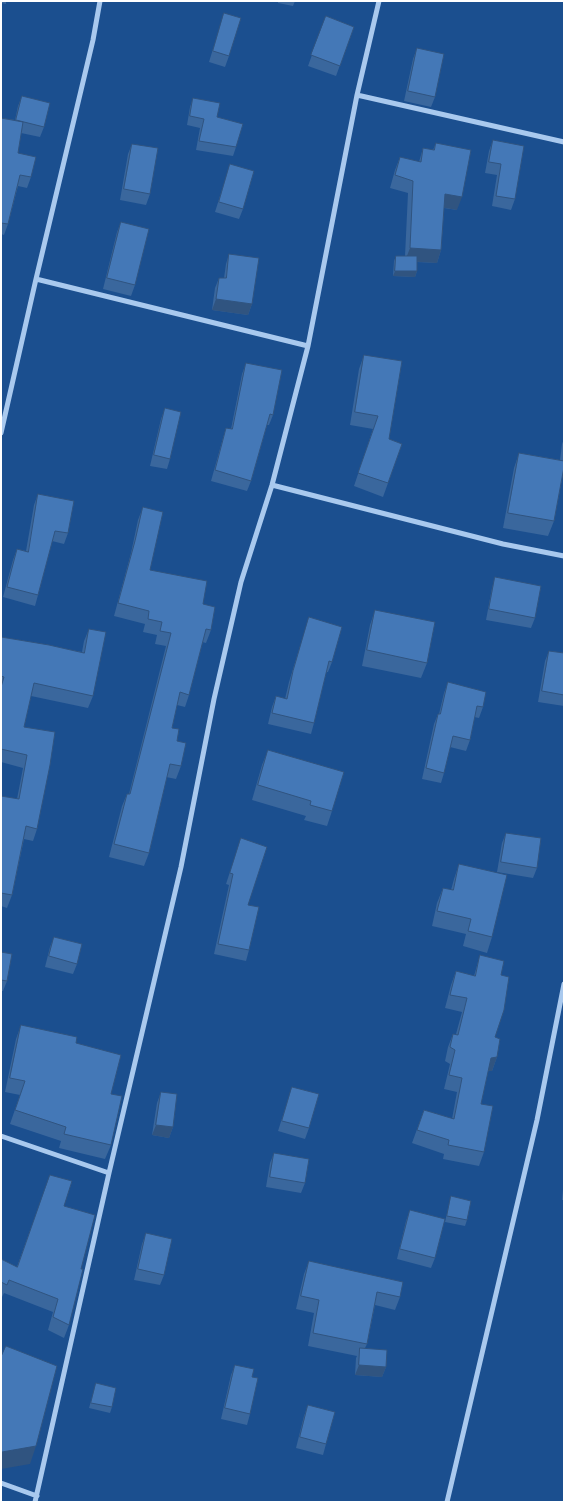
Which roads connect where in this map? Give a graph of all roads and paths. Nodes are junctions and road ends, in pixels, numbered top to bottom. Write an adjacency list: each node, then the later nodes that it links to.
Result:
1 (100, 1): 5 (street)
2 (379, 1): 3 (street)
3 (358, 96): 4 (street); 6 (street)
4 (564, 142)
5 (36, 279): 6 (street); 7 (street)
6 (308, 346): 8 (street)
7 (1, 433)
8 (272, 485): 9 (street); 12 (street)
9 (564, 556)
10 (564, 984): 15 (street)
11 (1, 1136): 12 (street)
12 (109, 1173): 14 (street)
13 (1, 1483): 14 (street)
14 (36, 1499)
15 (447, 1502)

